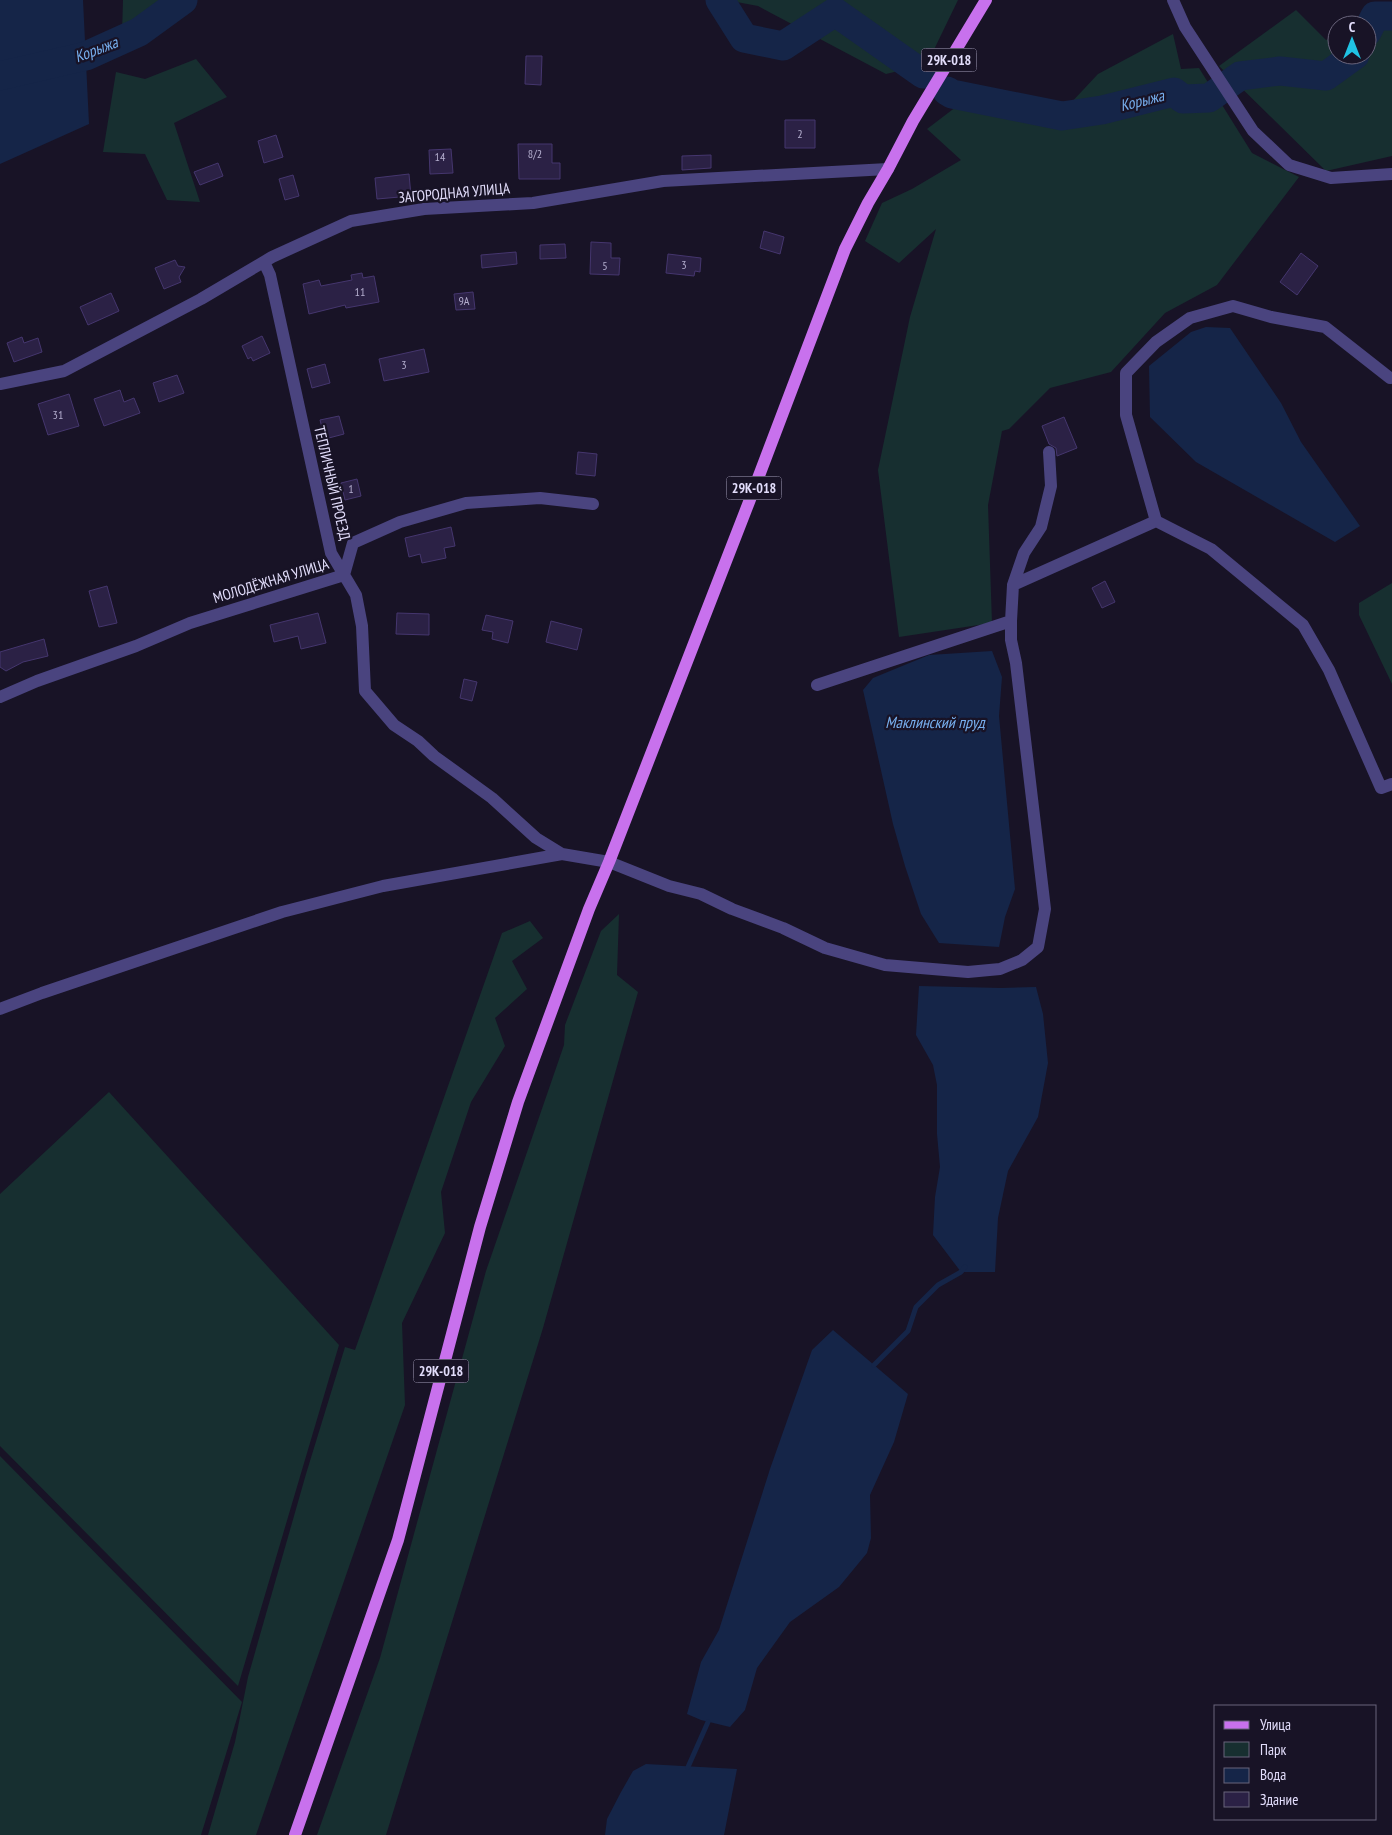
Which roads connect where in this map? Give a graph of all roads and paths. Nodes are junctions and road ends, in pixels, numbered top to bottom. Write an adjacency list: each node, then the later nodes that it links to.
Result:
1 (986, 0): 3 (main road, 29К-018)
2 (1173, 0): 4 (street)
3 (888, 169): 5 (street, ЗАГОРОДНАЯ УЛИЦА); 18 (main road, 29К-018)
4 (1392, 174)
5 (264, 262): 7 (street, ЗАГОРОДНАЯ УЛИЦА); 11 (street, ТЕПЛИЧНЫЙ ПРОЕЗД)
6 (1390, 378): 10 (street)
7 (0, 384)
8 (1050, 452): 12 (street)
9 (593, 504): 11 (street, МОЛОДЁЖНАЯ УЛИЦА)
10 (1156, 522): 12 (street); 16 (street)
11 (344, 576): 15 (street, МОЛОДЁЖНАЯ УЛИЦА); 17 (street, ТЕПЛИЧНЫЙ ПРОЕЗД)
12 (1013, 585): 13 (street)
13 (1011, 621): 14 (street); 18 (street)
14 (817, 685)
15 (0, 697)
16 (1392, 784)
17 (562, 854): 18 (street); 19 (street)
18 (609, 862): 20 (main road, 29К-018)
19 (0, 1009)
20 (295, 1835)

